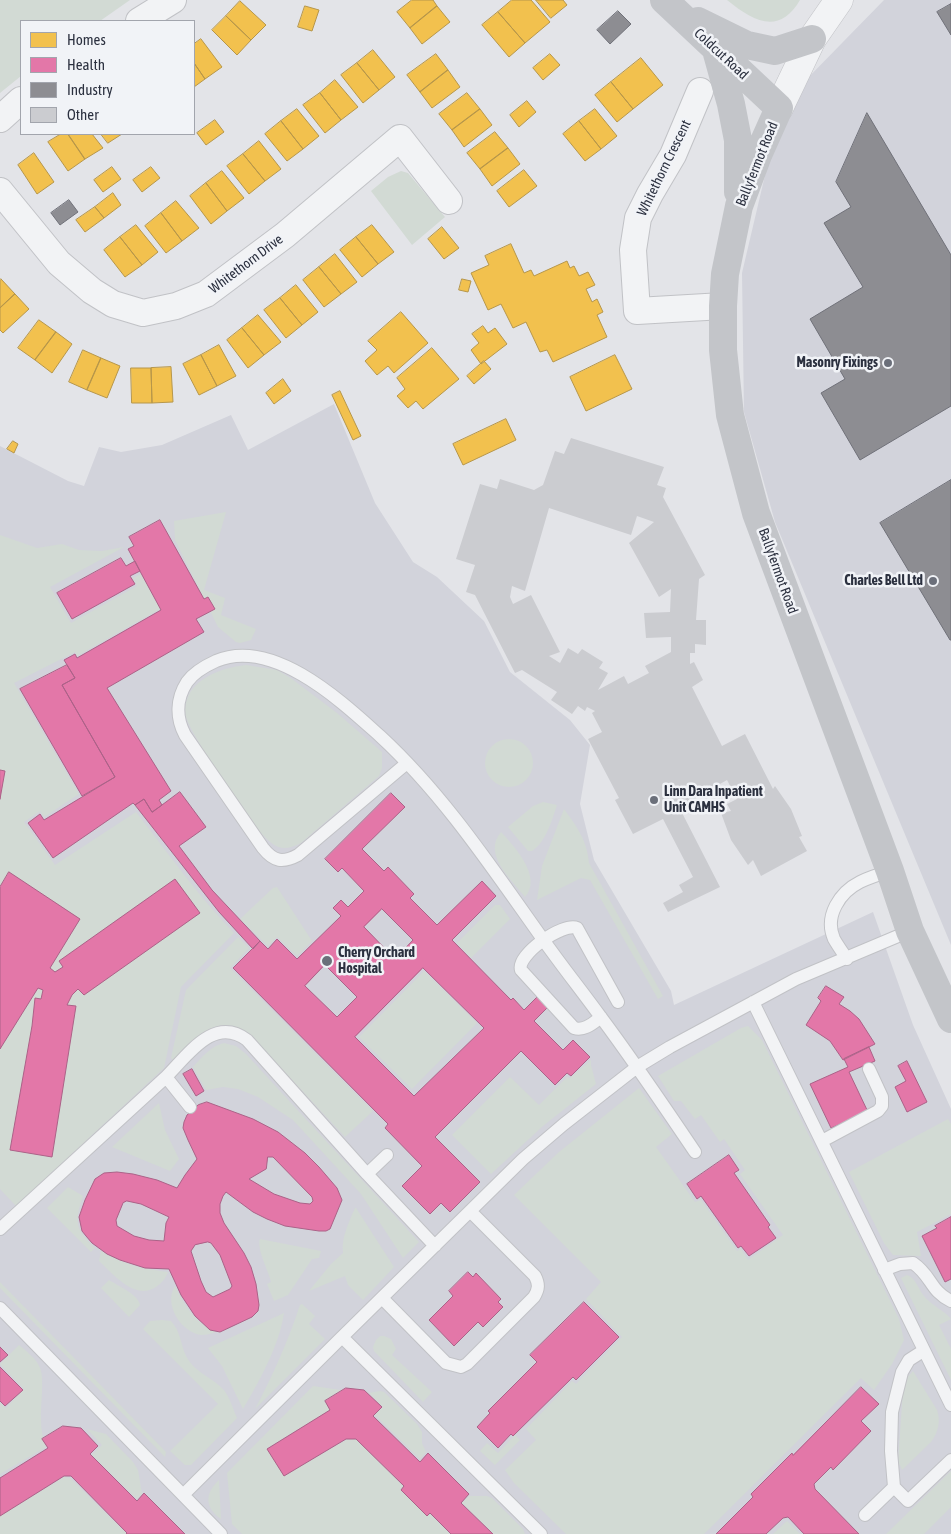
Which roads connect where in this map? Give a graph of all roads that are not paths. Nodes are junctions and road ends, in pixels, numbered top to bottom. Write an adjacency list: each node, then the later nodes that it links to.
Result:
1 (173, 0): 4 (street)
2 (838, 0): 5 (street)
3 (669, 5): 5 (main road); 6 (main road, Coldcut Road)
4 (141, 20)
5 (812, 39): 9 (street)
6 (716, 50): 9 (main road, Coldcut Road); 13 (main road)
7 (700, 91): 14 (street, Whitethorn Crescent)
8 (20, 101): 10 (street)
9 (779, 108): 13 (main road, Ballyfermot Road)
10 (0, 119)
11 (0, 191): 12 (street, Whitethorn Drive)
12 (450, 201)
13 (738, 206): 14 (main road, Ballyfermot Road)
14 (723, 306): 16 (main road, Ballyfermot Road)
15 (407, 763): 15 (lane); 18 (lane)
16 (890, 871): 17 (main road, Ballyfermot Road); 19 (lane)
17 (910, 931): 19 (lane); 23 (main road, Ballyfermot Road)
18 (543, 940): 20 (lane); 22 (lane); 22 (lane)
19 (847, 959): 21 (lane)
20 (618, 1002)
21 (753, 1002): 24 (lane); 28 (lane)
22 (601, 1017): 24 (lane)
23 (951, 1019)
24 (637, 1067): 29 (lane); 32 (lane)
25 (869, 1069): 28 (lane)
26 (166, 1077): 27 (lane); 31 (lane); 33 (lane)
27 (190, 1107)
28 (822, 1141): 35 (lane)
29 (696, 1152)
30 (387, 1154): 31 (lane)
31 (367, 1174): 34 (lane)
32 (470, 1211): 34 (lane); 36 (lane)
33 (0, 1229)
34 (435, 1246): 36 (lane)
35 (884, 1270): 37 (lane); 40 (lane)
36 (382, 1298): 39 (lane)
37 (951, 1301)
38 (0, 1308): 44 (lane)
39 (342, 1337): 44 (lane); 47 (lane)
40 (923, 1351): 41 (lane); 43 (lane)
41 (951, 1405)
42 (951, 1460): 43 (lane)
43 (894, 1487): 45 (lane)
44 (183, 1495): 46 (lane)
45 (865, 1515)
46 (221, 1534)
47 (541, 1534)

